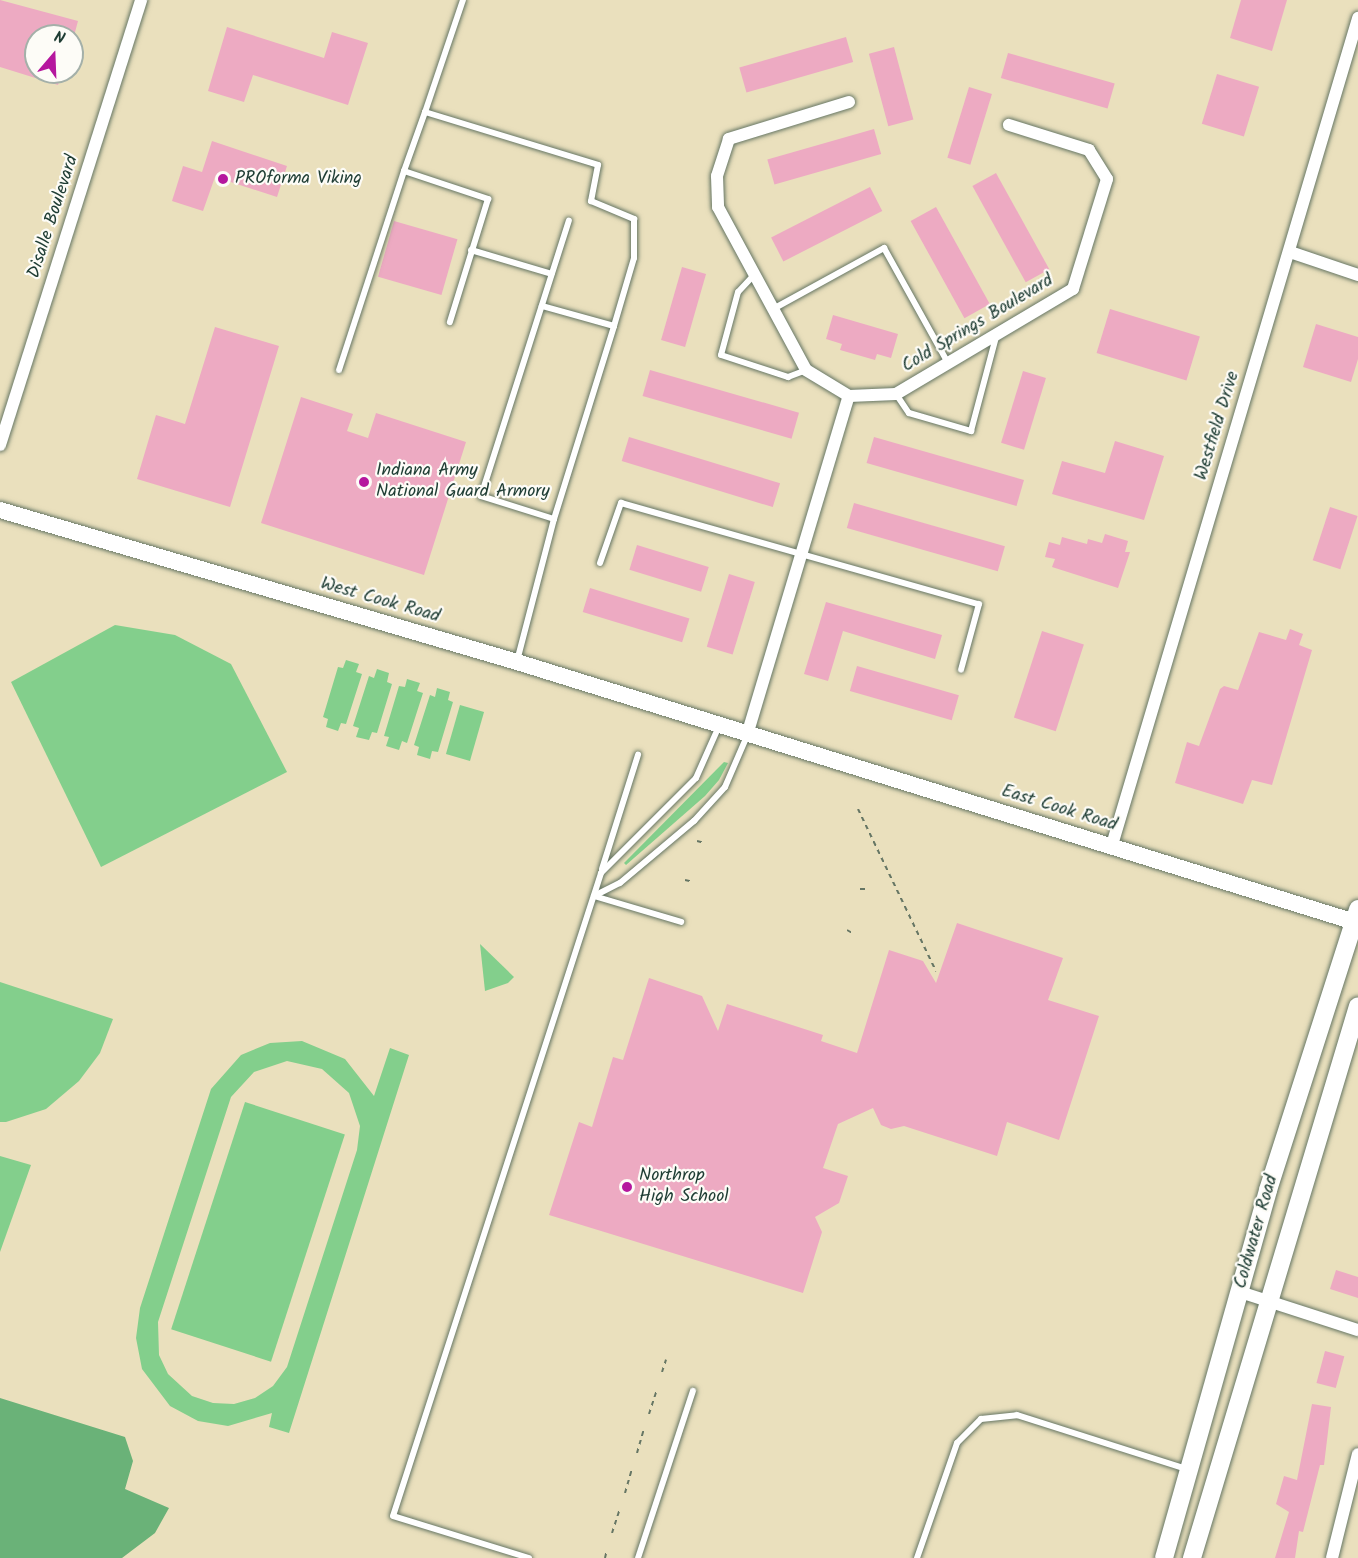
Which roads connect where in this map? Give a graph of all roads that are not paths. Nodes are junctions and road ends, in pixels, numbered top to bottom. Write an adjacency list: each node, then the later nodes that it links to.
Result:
1 (141, 0): 24 (street, Disalle Boulevard)
2 (463, 0): 5 (lane)
3 (1358, 18): 10 (street, Westfield Drive)
4 (849, 102): 12 (street)
5 (425, 112): 7 (lane); 17 (lane)
6 (1009, 125): 18 (street, Cold Springs Boulevard)
7 (404, 171): 9 (lane); 20 (lane)
8 (569, 221): 11 (lane)
9 (471, 250): 11 (lane); 16 (lane)
10 (1290, 252): 13 (street); 34 (street, Westfield Drive)
11 (552, 274): 14 (lane)
12 (754, 275): 15 (street); 21 (lane)
13 (1358, 275)
14 (542, 306): 17 (lane); 26 (lane)
15 (773, 309): 19 (lane); 21 (street)
16 (450, 322)
17 (614, 326): 26 (lane)
18 (996, 334): 19 (street, Cold Springs Boulevard); 22 (lane)
19 (948, 363): 22 (street, Cold Springs Boulevard)
20 (339, 370)
21 (806, 370): 23 (street)
22 (896, 394): 23 (street, Cold Springs Boulevard)
23 (849, 396): 27 (street)
24 (0, 445)
25 (0, 510): 29 (main road, West Cook Road)
26 (554, 519): 29 (lane)
27 (804, 555): 28 (lane); 30 (lane); 32 (street)
28 (600, 563)
29 (517, 662): 31 (main road, West Cook Road)
30 (961, 670)
31 (719, 726): 32 (main road, West Cook Road); 35 (lane)
32 (747, 735): 34 (main road, East Cook Road); 36 (lane)
33 (638, 755): 35 (lane)
34 (1112, 845): 37 (main road, East Cook Road)
35 (601, 873): 36 (lane)
36 (594, 896): 38 (lane); 46 (lane)
37 (1357, 918): 40 (main road, Coldwater Road)
38 (681, 922)
39 (1358, 1006): 41 (main road, Coldwater Road)
40 (1240, 1292): 41 (street); 45 (main road, Coldwater Road)
41 (1271, 1302): 42 (street); 50 (main road, Coldwater Road)
42 (1358, 1330)
43 (693, 1391): 47 (lane)
44 (1358, 1454): 51 (street)
45 (1190, 1470): 48 (lane); 49 (main road, Coldwater Road)
46 (530, 1558)
47 (638, 1558)
48 (917, 1558)
49 (1164, 1558)
50 (1192, 1558)
51 (1332, 1558)

